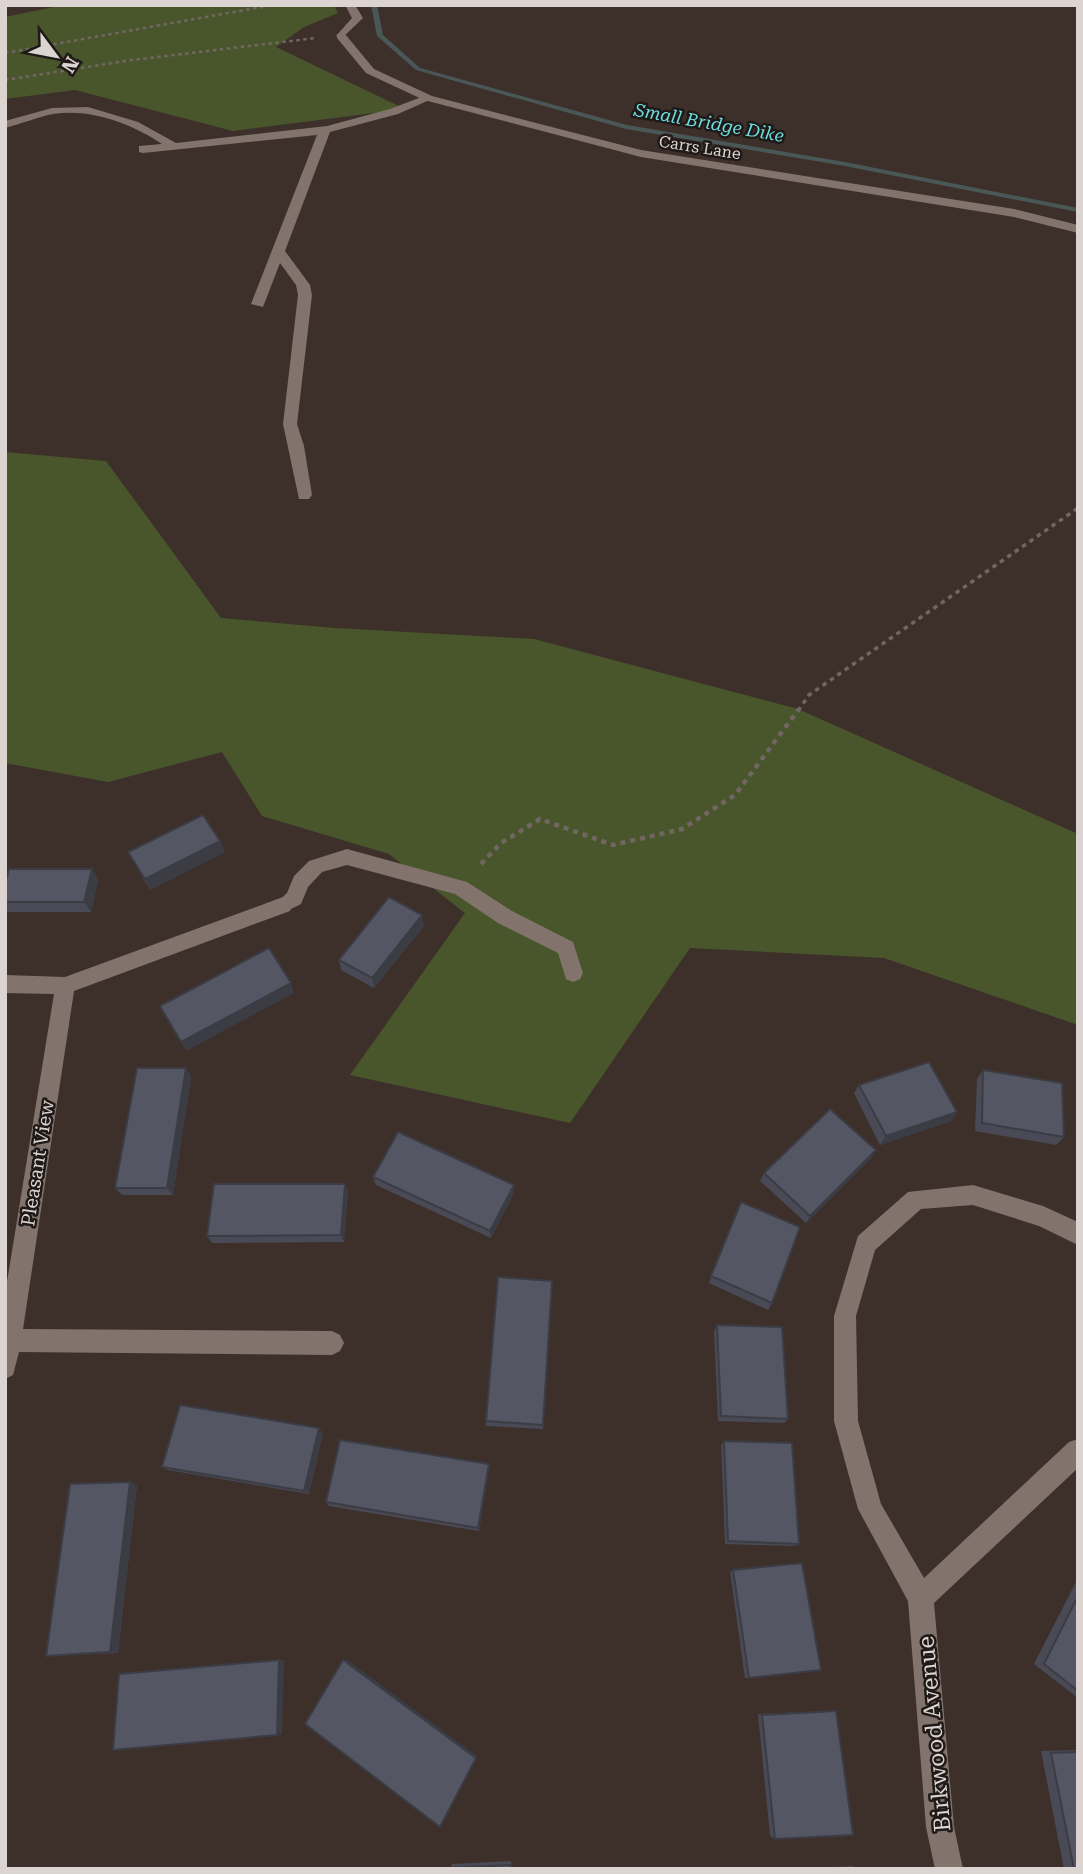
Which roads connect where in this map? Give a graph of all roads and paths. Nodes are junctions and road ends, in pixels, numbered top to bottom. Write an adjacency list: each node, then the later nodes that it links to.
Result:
1 (274, 5): 4 (path)
2 (350, 5): 3 (street)
3 (341, 36): 5 (path); 6 (street, Carrs Lane)
4 (5, 53)
5 (5, 80)
6 (428, 99): 8 (street); 11 (street, Carrs Lane)
7 (5, 125): 9 (street)
8 (325, 129): 9 (street); 12 (street)
9 (173, 146): 10 (street)
10 (142, 149)
11 (1078, 229)
12 (278, 251): 13 (street); 14 (street)
13 (258, 304)
14 (304, 495)
15 (1078, 508): 16 (path)
16 (460, 888): 17 (street); 19 (street)
17 (573, 973)
18 (5, 984): 19 (street)
19 (65, 986): 21 (street, Pleasant View)
20 (1078, 1234): 25 (street, Birkwood Avenue)
21 (10, 1340): 22 (street); 23 (street, Pleasant View)
22 (332, 1343)
23 (5, 1367)
24 (1078, 1451): 25 (street)
25 (921, 1598): 26 (street, Birkwood Avenue)
26 (949, 1869)

